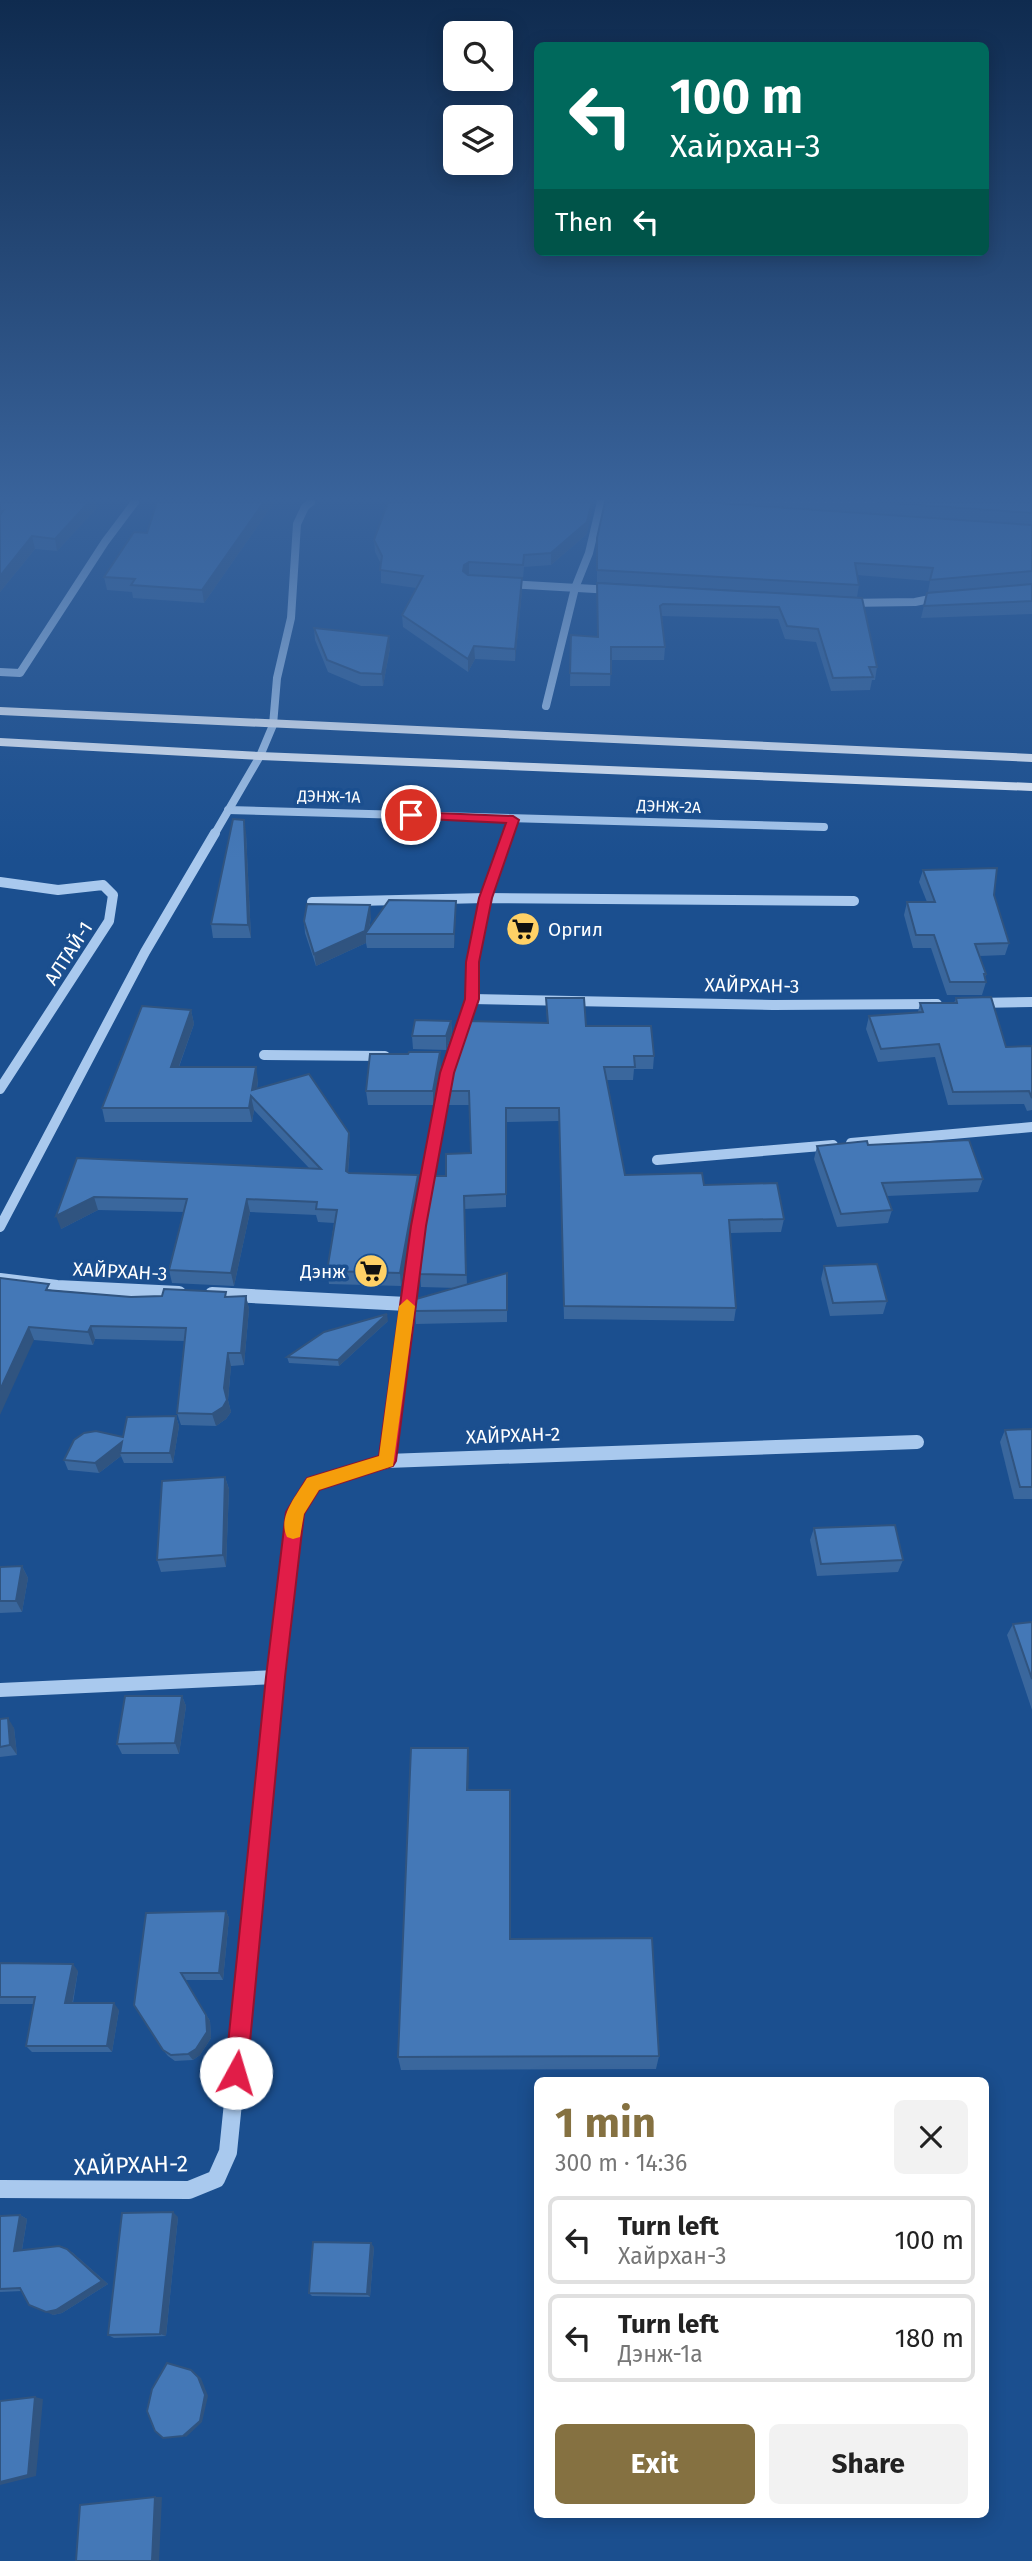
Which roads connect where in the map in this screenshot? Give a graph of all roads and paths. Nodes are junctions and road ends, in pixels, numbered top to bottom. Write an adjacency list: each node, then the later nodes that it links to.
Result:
1 (53, 622): 4 (street)
2 (290, 622): 7 (street)
3 (567, 622): 5 (street)
4 (0, 672)
5 (546, 706)
6 (0, 711): 7 (main road)
7 (273, 725): 9 (street); 10 (main road)
8 (0, 741): 9 (main road)
9 (260, 756): 11 (main road); 12 (street)
10 (1032, 758)
11 (1032, 787)
12 (229, 810): 13 (street, ДЭНЖ-1А); 30 (street)
13 (513, 820): 14 (street, ДЭНЖ-2А); 16 (street)
14 (824, 827)
15 (0, 882): 27 (street, АЛТАЙ-1)
16 (486, 898): 17 (street); 18 (street); 19 (street)
17 (854, 901)
18 (312, 902)
19 (472, 999): 22 (street, ХАЙРХАН-3); 26 (street)
20 (1032, 1002): 21 (street)
21 (970, 1003)
22 (944, 1004)
23 (264, 1055): 24 (street)
24 (398, 1057)
25 (439, 1057): 26 (street)
26 (452, 1058): 32 (street)
27 (0, 1089)
28 (1032, 1127): 29 (street)
29 (657, 1160)
30 (0, 1227)
31 (0, 1280): 32 (street, ХАЙРХАН-3)
32 (407, 1304): 34 (street)
33 (918, 1442): 34 (street, ХАЙРХАН-2)
34 (387, 1461): 35 (street, ХАЙРХАН-2)
35 (276, 1677): 36 (street); 37 (street, ХАЙРХАН-2)
36 (0, 1690)
37 (0, 2189)

